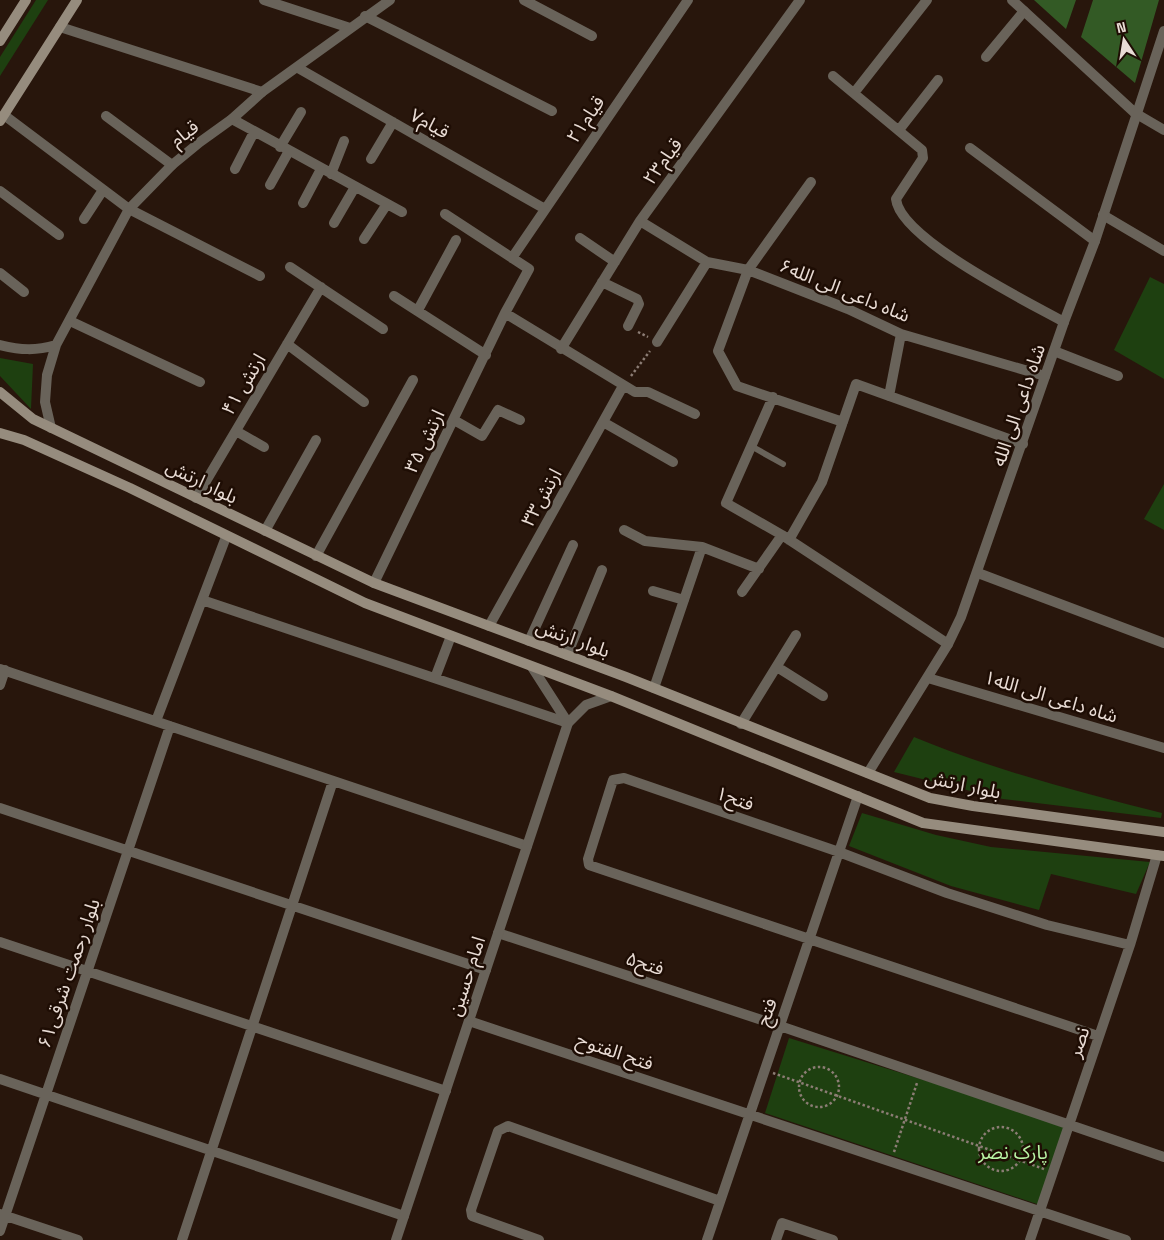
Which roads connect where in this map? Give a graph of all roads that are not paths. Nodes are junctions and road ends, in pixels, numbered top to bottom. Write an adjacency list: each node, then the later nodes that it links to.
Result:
1 (26, 0): 16 (main road)
2 (77, 0): 12 (main road)
3 (264, 0): 13 (street)
4 (390, 0): 11 (street, قیام)
5 (524, 0): 15 (street)
6 (688, 0): 48 (street, قیام۲۱)
7 (800, 0): 54 (street, قیام۲۳)
8 (927, 0): 23 (street)
9 (1012, 0): 10 (street)
10 (1024, 11): 17 (street); 26 (street)
11 (365, 16): 13 (street, قیام); 24 (street)
12 (60, 27): 22 (street); 28 (main road)
13 (350, 28): 19 (street, قیام)
14 (1164, 31): 18 (street, شاه داعی الی الله)
15 (592, 36)
16 (0, 41)
17 (986, 57)
18 (1159, 61): 26 (street, شاه داعی الی الله)
19 (298, 68): 22 (street, قیام); 30 (street, قیام۷)
20 (833, 76): 23 (street)
21 (938, 80): 31 (street)
22 (262, 92): 29 (street, قیام)
23 (854, 93): 31 (street)
24 (552, 111)
25 (301, 112): 36 (street)
26 (1135, 113): 32 (street); 52 (street, شاه داعی الی الله)
27 (106, 116): 38 (street)
28 (2, 118): 44 (street)
29 (232, 119): 33 (street); 38 (street, قیام)
30 (393, 122): 37 (street); 48 (street, قیام۷)
31 (900, 130): 76 (street)
32 (1164, 130)
33 (254, 132): 36 (street); 39 (street)
34 (344, 141): 40 (street)
35 (970, 148): 60 (street)
36 (285, 149): 40 (street); 42 (street)
37 (371, 159)
38 (172, 165): 49 (street, قیام)
39 (235, 169)
40 (326, 172): 43 (street); 46 (street)
41 (811, 182): 66 (street)
42 (270, 185)
43 (355, 187): 47 (street); 55 (street)
44 (103, 190): 49 (street); 53 (street)
45 (0, 191): 56 (street)
46 (303, 204)
47 (387, 204): 50 (street); 58 (street)
48 (545, 208): 62 (street, قیام۲۱)
49 (129, 209): 68 (street); 75 (street, قیام)
50 (402, 212)
51 (445, 214): 62 (street)
52 (1103, 215): 60 (street, شاه داعی الی الله); 61 (street)
53 (84, 219)
54 (640, 221): 63 (street, قیام۲۳); 64 (street, شاه داعی الی الله۶)
55 (334, 223)
56 (59, 235)
57 (580, 238): 63 (street)
58 (364, 239)
59 (456, 240): 73 (street)
60 (1095, 241): 76 (street, شاه داعی الی الله)
61 (1164, 251)
62 (512, 258): 74 (street, ارتش ۳۵)
63 (615, 262): 69 (street, قیام۲۳)
64 (707, 262): 66 (street, شاه داعی الی الله۶); 80 (street)
65 (290, 267): 70 (street)
66 (748, 270): 79 (street, شاه داعی الی الله۶); 94 (street)
67 (0, 273): 71 (street)
68 (260, 276)
69 (602, 282): 77 (street); 84 (street, قیام۲۳)
70 (321, 287): 78 (street); 81 (street, ارتش ۴۱)
71 (24, 292)
72 (394, 296): 73 (street)
73 (418, 310): 86 (street)
74 (505, 313): 84 (street); 86 (street, ارتش ۳۵)
75 (70, 321): 83 (street, قیام); 90 (street)
76 (1064, 322): 85 (street, شاه داعی الی الله)
77 (628, 326)
78 (383, 329)
79 (901, 334): 87 (street, شاه داعی الی الله۶); 93 (street)
80 (657, 342)
81 (287, 344): 95 (street); 104 (street, ارتش ۴۱)
82 (0, 345): 83 (street)
83 (56, 345): 103 (street, قیام)
84 (561, 349): 91 (street)
85 (1054, 351): 87 (street, شاه داعی الی الله); 88 (street)
86 (486, 355): 99 (street, ارتش ۳۵)
87 (1045, 376): 107 (street, شاه داعی الی الله)
88 (1118, 376)
89 (413, 380): 119 (street)
90 (200, 382)
91 (623, 386): 98 (street); 101 (street, ارتش۳۳)
92 (0, 392): 97 (main road, بلوار ارتش)
93 (889, 396): 102 (street); 107 (street)
94 (773, 397): 102 (street); 108 (street)
95 (364, 402)
96 (0, 403): 97 (main road)
97 (19, 407): 103 (main road, بلوار ارتش)
98 (695, 414)
99 (454, 420): 100 (street); 123 (street, ارتش ۳۵)
100 (520, 420)
101 (603, 422): 110 (street); 128 (street, ارتش۳۳)
102 (843, 422): 116 (street)
103 (50, 428): 112 (main road, بلوار ارتش)
104 (236, 431): 109 (street); 112 (street, ارتش ۴۱)
105 (0, 433): 115 (main road, بلوار ارتش)
106 (316, 440): 114 (street)
107 (1023, 444): 122 (street, شاه داعی الی الله)
108 (751, 446): 111 (lane); 116 (street)
109 (264, 447)
110 (673, 462)
111 (783, 464)
112 (196, 498): 114 (main road, بلوار ارتش)
113 (624, 530): 118 (street)
114 (265, 531): 119 (main road, بلوار ارتش)
115 (226, 537): 126 (street); 130 (main road, بلوار ارتش)
116 (786, 538): 120 (street); 133 (street)
117 (573, 546): 131 (street)
118 (702, 547): 120 (street); 127 (street)
119 (316, 556): 123 (main road, بلوار ارتش)
120 (758, 569): 125 (street)
121 (602, 570): 134 (street)
122 (978, 573): 132 (street); 133 (street, شاه داعی الی الله)
123 (374, 583): 128 (main road, بلوار ارتش)
124 (654, 591): 127 (street)
125 (742, 592)
126 (202, 600): 138 (street); 144 (street)
127 (684, 600): 141 (street)
128 (489, 626): 131 (main road, بلوار ارتش)
129 (796, 635): 136 (street)
130 (451, 636): 135 (main road, بلوار ارتش); 138 (street)
131 (529, 641): 134 (main road, بلوار ارتش)
132 (1164, 643)
133 (948, 644): 139 (street, شاه داعی الی الله)
134 (567, 654): 141 (main road, بلوار ارتش)
135 (532, 667): 142 (main road, بلوار ارتش); 145 (street)
136 (777, 667): 143 (street); 146 (street)
137 (2, 670): 140 (street); 144 (street)
138 (435, 678): 145 (street)
139 (928, 678): 148 (street, شاه داعی الی الله۱); 149 (street, شاه داعی الی الله)
140 (0, 685)
141 (654, 688): 146 (main road, بلوار ارتش)
142 (611, 696): 145 (street); 151 (main road, بلوار ارتش)
143 (823, 696)
144 (156, 721): 147 (street)
145 (568, 723): 154 (street, امام حسین)
146 (741, 724): 149 (main road, بلوار ارتش)
147 (170, 726): 150 (street); 155 (street, بلوار رحمت شرقی۶۱)
148 (1164, 748)
149 (868, 773): 153 (main road, بلوار ارتش)
150 (333, 781): 154 (street); 158 (street)
151 (858, 796): 156 (street, فتح); 157 (main road, بلوار ارتش)
152 (0, 808): 155 (street)
153 (1164, 832)
154 (528, 846): 159 (street, امام حسین)
155 (128, 850): 158 (street); 164 (street, بلوار رحمت شرقی۶۱)
156 (839, 852): 160 (street, فتح); 160 (street, ۱فتح); 162 (street, ۱فتح)
157 (1161, 855): 162 (street, نصر)
158 (292, 905): 163 (street); 166 (street)
159 (498, 933): 163 (street, امام حسین); 167 (street, ۵فتح)
160 (809, 940): 167 (street, فتح); 168 (street)
161 (0, 942): 164 (street)
162 (1130, 945): 168 (street, نصر)
163 (486, 970): 165 (street, امام حسین)
164 (87, 972): 166 (street); 171 (street, بلوار رحمت شرقی۶۱)
165 (469, 1021): 170 (street, امام حسین); 172 (street, فتح الفتوح)
166 (252, 1026): 170 (street); 174 (street)
167 (780, 1026): 172 (street, فتح); 173 (street, ۵فتح)
168 (1098, 1036): 173 (street, نصر)
169 (0, 1080): 171 (street)
170 (446, 1091): 179 (street, امام حسین)
171 (46, 1095): 174 (street); 178 (street, بلوار رحمت شرقی۶۱)
172 (750, 1115): 176 (street, فتح); 177 (street, فتح الفتوح)
173 (1068, 1125): 175 (street, ۵فتح); 177 (street, نصر)
174 (212, 1149): 179 (street); 182 (street)
175 (1164, 1157)
176 (720, 1201): 184 (street); 185 (street, فتح)
177 (1039, 1212): 188 (street, نصر); 189 (street, فتح الفتوح)
178 (2, 1215): 180 (street, بلوار رحمت شرقی۶۱); 181 (street)
179 (404, 1216): 183 (street, امام حسین)
180 (0, 1231)
181 (78, 1240)
182 (182, 1240)
183 (396, 1240)
184 (539, 1240)
185 (707, 1240)
186 (776, 1240): 187 (street)
187 (834, 1240)
188 (1030, 1240)
189 (1126, 1240)

